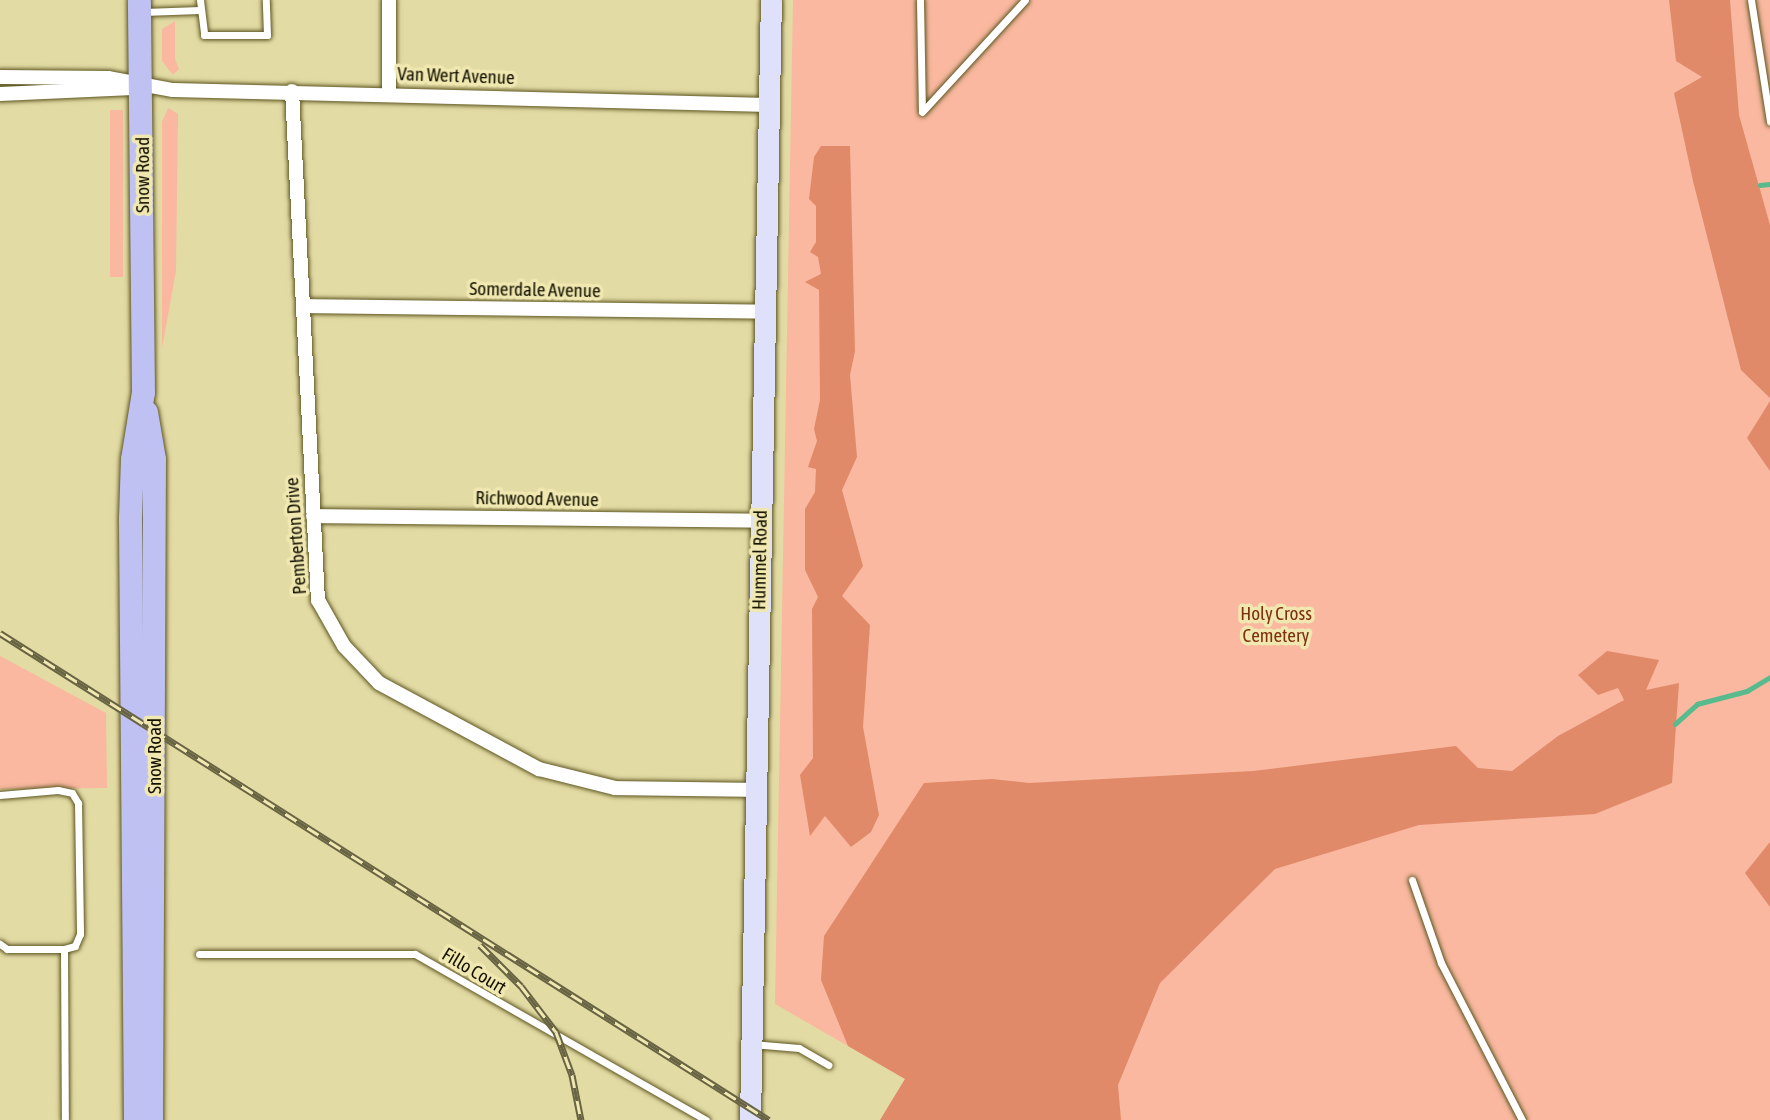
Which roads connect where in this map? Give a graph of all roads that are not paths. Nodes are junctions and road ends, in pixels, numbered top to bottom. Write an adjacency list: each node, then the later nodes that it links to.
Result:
1 (200, 0): 9 (lane)
2 (266, 0): 9 (lane)
3 (389, 0): 14 (street)
4 (771, 0): 15 (street, Hummel Road)
5 (920, 0): 6 (lane)
6 (1025, 0)
7 (1751, 0): 16 (lane)
8 (139, 6): 9 (lane); 11 (main road, Snow Road)
9 (200, 10)
10 (0, 77): 11 (street, Van Wert Avenue)
11 (141, 86): 12 (street, Van Wert Avenue); 13 (street, Van Wert Avenue); 19 (main road, Snow Road)
12 (292, 91): 14 (street, Van Wert Avenue); 17 (street, Pemberton Drive)
13 (0, 94)
14 (389, 94): 15 (street, Van Wert Avenue)
15 (769, 105): 18 (street, Hummel Road)
16 (1770, 122)
17 (305, 306): 18 (street, Somerdale Avenue); 20 (street, Pemberton Drive)
18 (766, 312): 21 (street, Hummel Road)
19 (143, 392): 31 (main road, Snow Road); 32 (main road, Snow Road)
20 (313, 516): 21 (street, Richwood Avenue); 22 (street, Pemberton Drive)
21 (761, 521): 22 (street, Hummel Road)
22 (757, 790): 28 (street, Hummel Road)
23 (0, 795): 26 (lane)
24 (1412, 880): 35 (lane)
25 (0, 944): 26 (lane)
26 (64, 950): 30 (lane)
27 (199, 954): 33 (lane, Fillo Court)
28 (751, 1044): 29 (lane); 34 (street, Hummel Road)
29 (828, 1065)
30 (65, 1120)
31 (135, 1120)
32 (151, 1120)
33 (706, 1120)
34 (750, 1120)
35 (1522, 1120)

